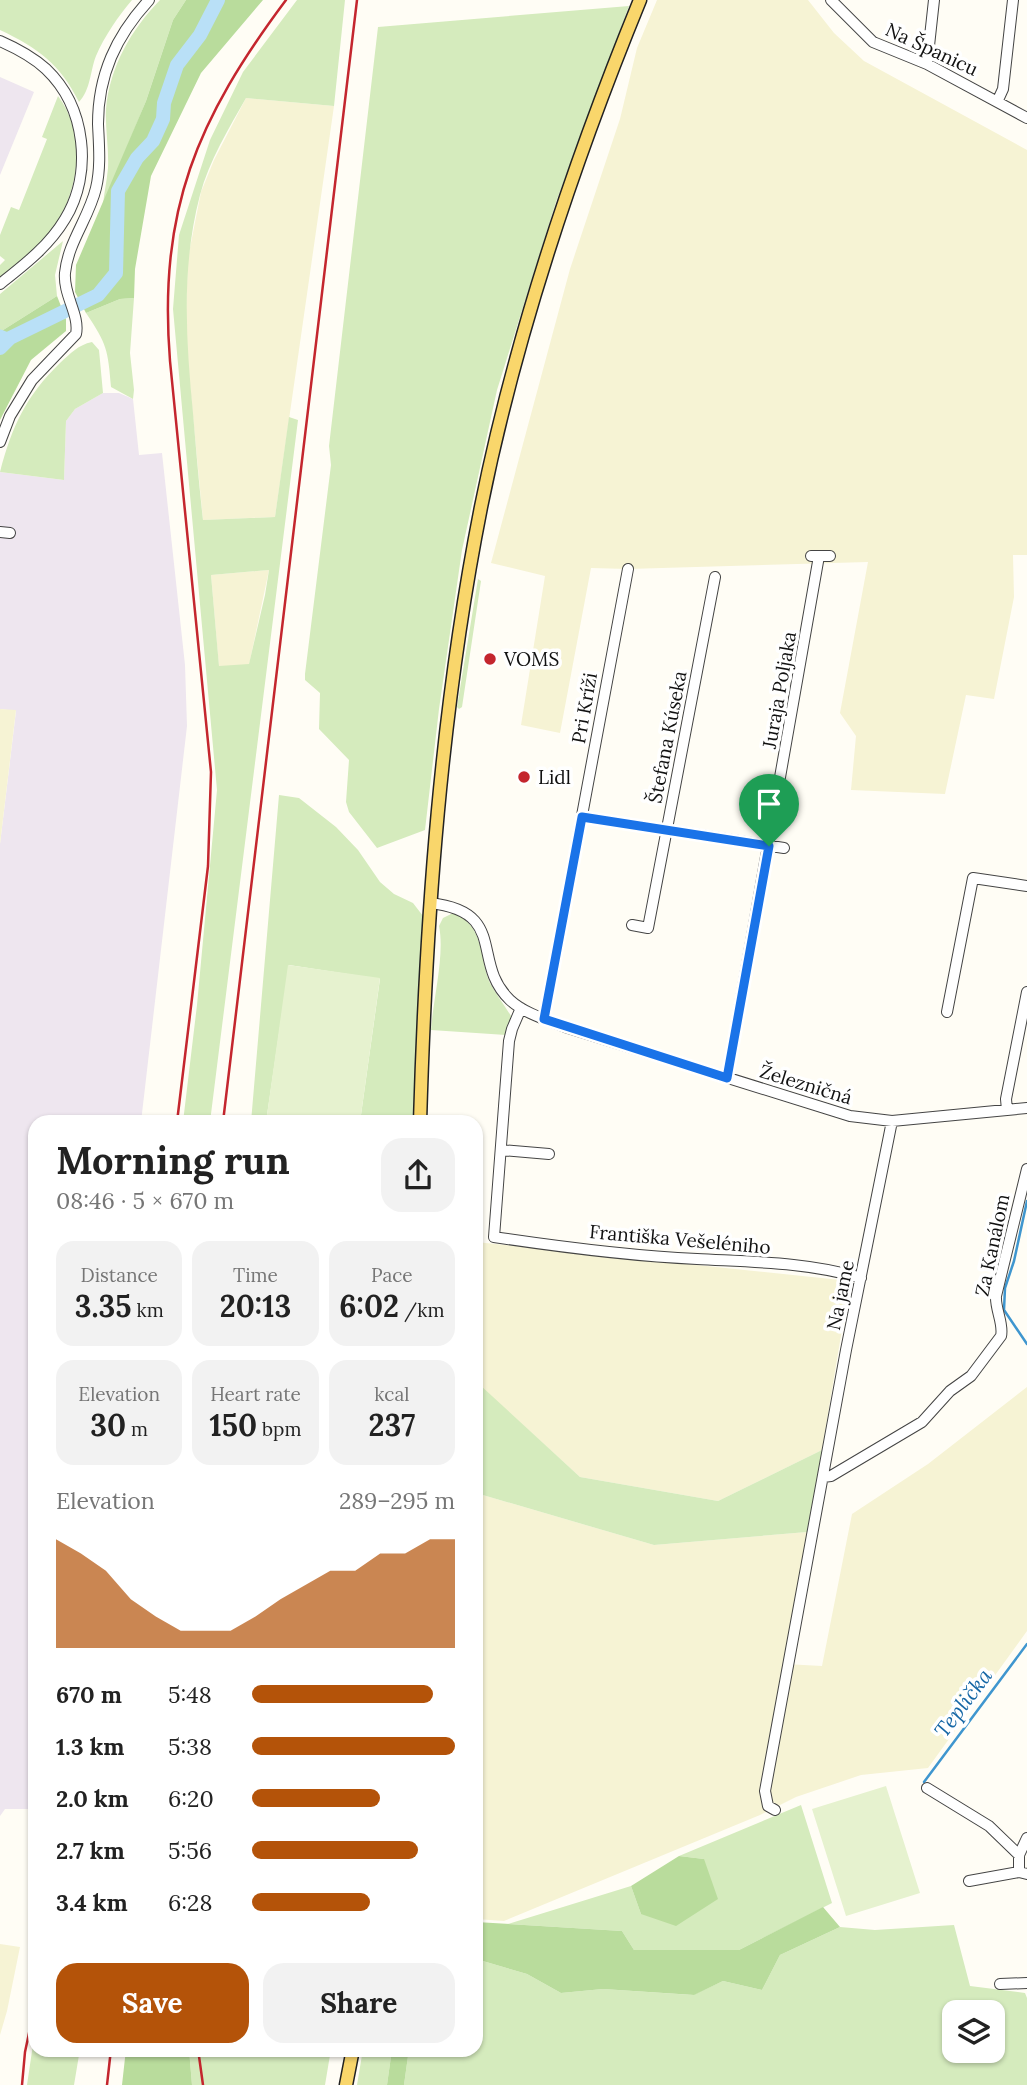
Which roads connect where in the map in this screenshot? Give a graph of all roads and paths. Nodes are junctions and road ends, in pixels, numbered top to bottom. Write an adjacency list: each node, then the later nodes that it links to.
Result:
1 (149, 0): 11 (street)
2 (640, 0): 20 (main road)
3 (831, 0): 7 (street, Na Španicu)
4 (934, 0): 7 (street)
5 (1013, 0): 8 (street)
6 (0, 41): 10 (street)
7 (927, 64): 8 (street, Na Španicu)
8 (998, 100): 9 (street, Na Španicu)
9 (1027, 118)
10 (0, 284)
11 (0, 442)
12 (820, 556): 17 (street, Juraja Poljaka)
13 (628, 569): 15 (street, Pri Kríži)
14 (715, 577): 16 (street, Štefana Kúseka)
15 (582, 817): 16 (street); 25 (street, Pri Kríži)
16 (667, 831): 17 (street); 21 (street, Štefana Kúseka)
17 (769, 846): 18 (street); 26 (street, Juraja Poljaka)
18 (785, 848)
19 (1027, 887): 24 (street)
20 (430, 903): 23 (street, Železničná); 29 (main road)
21 (632, 925)
22 (1027, 992): 28 (street)
23 (522, 1008): 25 (street, Železničná); 31 (street)
24 (947, 1012)
25 (544, 1019): 26 (street, Železničná)
26 (727, 1078): 30 (street, Železničná)
27 (1027, 1108): 28 (street, Železničná)
28 (1007, 1110): 30 (street, Železničná)
29 (421, 1115)
30 (891, 1121): 34 (street, Na jame)
31 (501, 1150): 32 (street); 34 (street, Františka Vešeléniho)
32 (549, 1154)
33 (1027, 1169): 35 (street, Za Kanálom)
34 (862, 1278): 35 (street, Na jame)
35 (823, 1477): 37 (street, Na jame)
36 (927, 1788): 39 (street)
37 (775, 1810)
38 (1027, 1838): 39 (street)
39 (1019, 1855): 40 (street)
40 (1023, 1873): 41 (street)
41 (969, 1881)
42 (1027, 1983): 43 (street)
43 (1000, 1984)
44 (351, 2057): 45 (main road)
45 (346, 2085)

